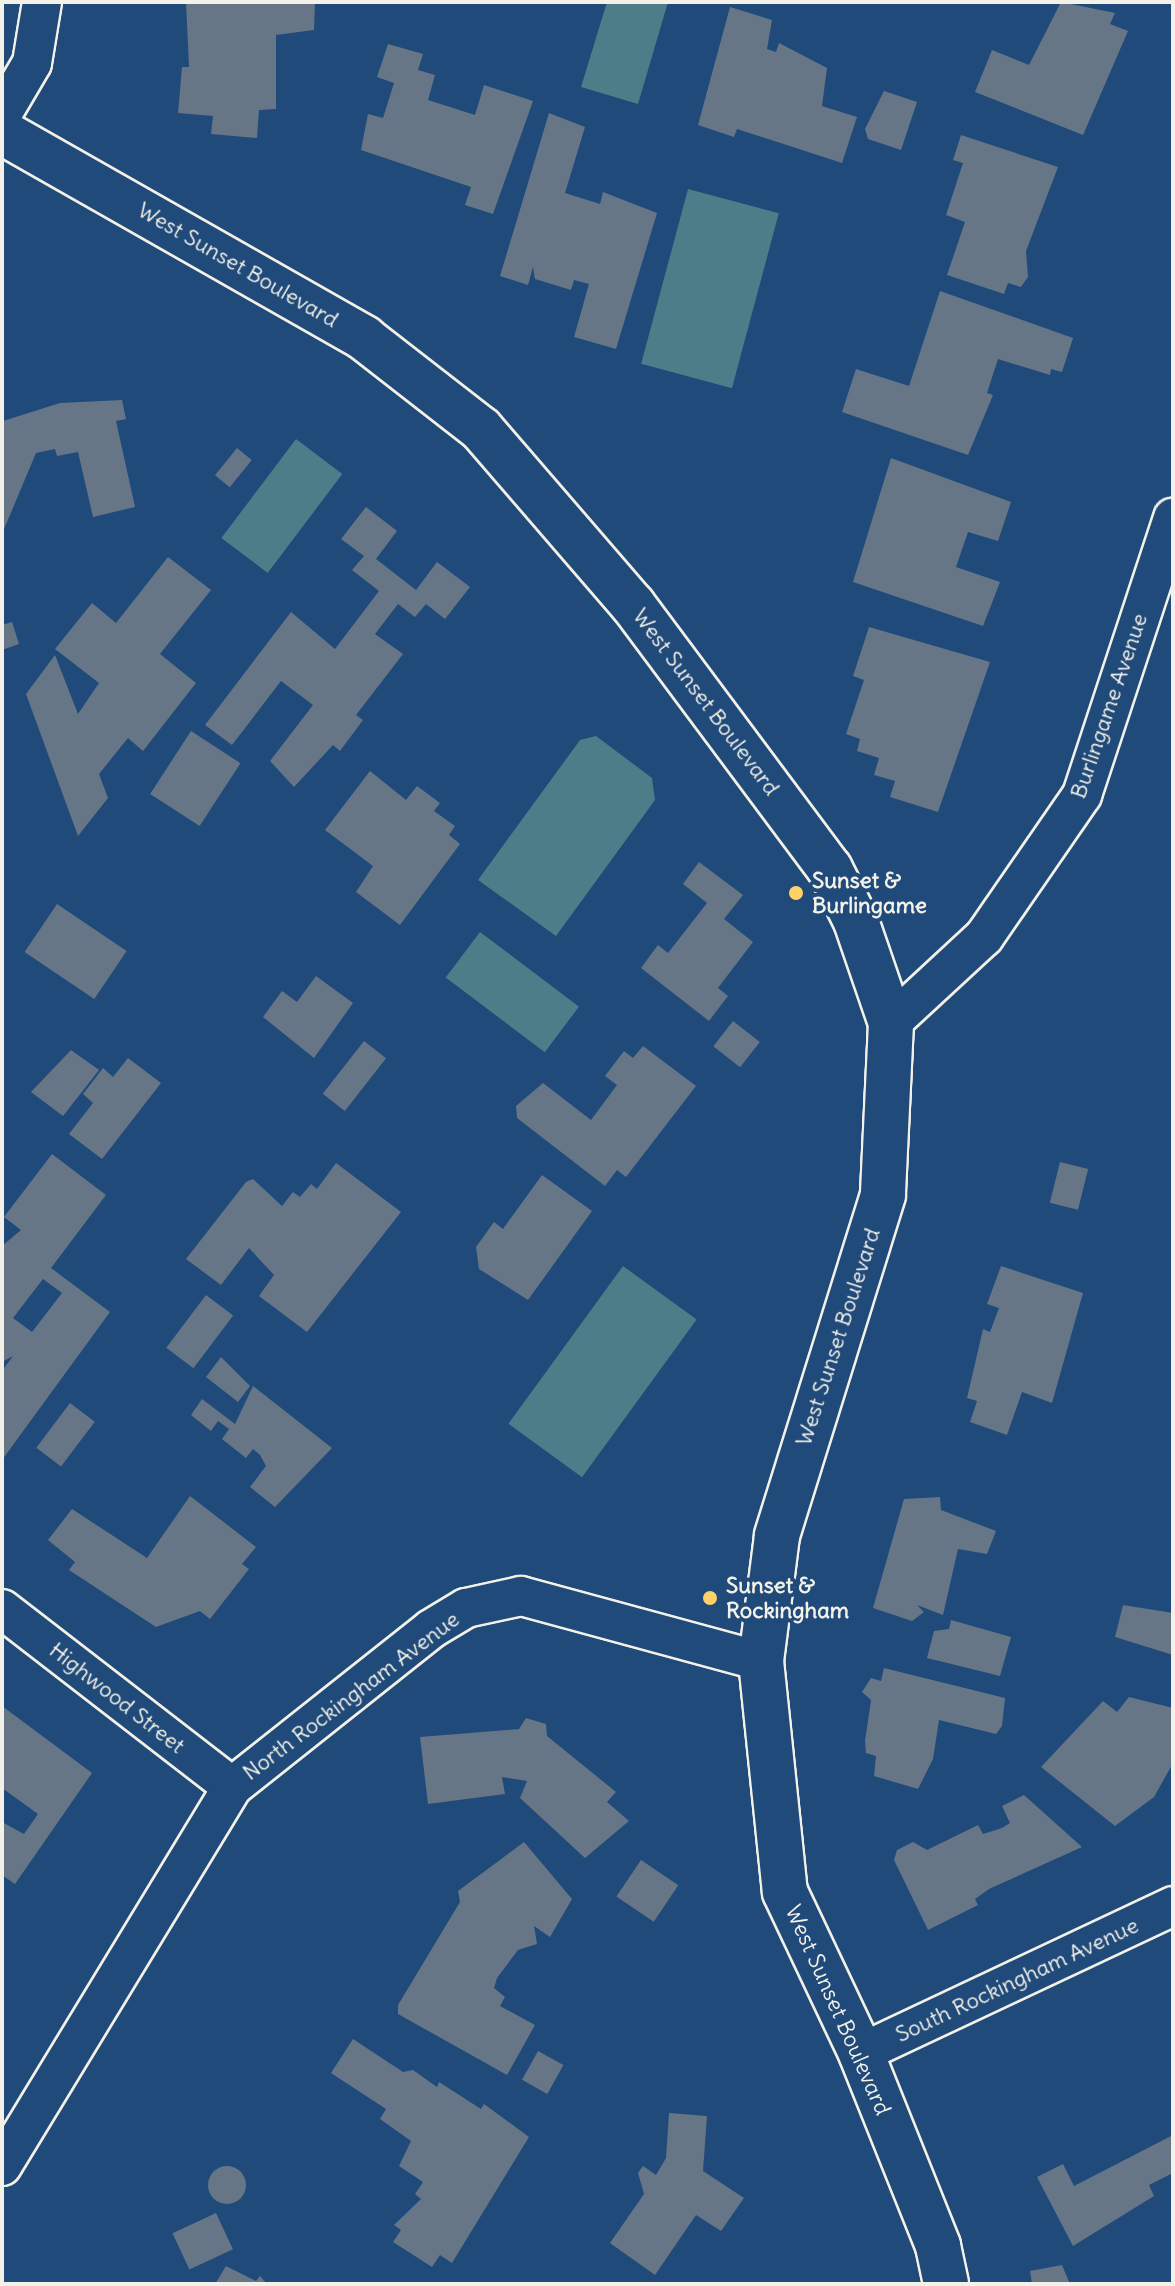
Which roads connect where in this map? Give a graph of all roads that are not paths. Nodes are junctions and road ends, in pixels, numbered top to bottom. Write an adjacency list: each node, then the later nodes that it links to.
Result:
1 (42, 2): 2 (street)
2 (2, 114)
3 (2, 132): 5 (main road, West Sunset Boulevard)
4 (1173, 518): 5 (street, Burlingame Avenue)
5 (891, 1023): 7 (main road, West Sunset Boulevard)
6 (2, 1609): 8 (street, Highwood Street)
7 (761, 1661): 8 (street, North Rockingham Avenue); 10 (main road, West Sunset Boulevard)
8 (232, 1787): 11 (street, North Rockingham Avenue)
9 (1173, 1906): 10 (street, South Rockingham Avenue)
10 (861, 2053): 12 (main road, West Sunset Boulevard)
11 (2, 2166)
12 (946, 2284)

